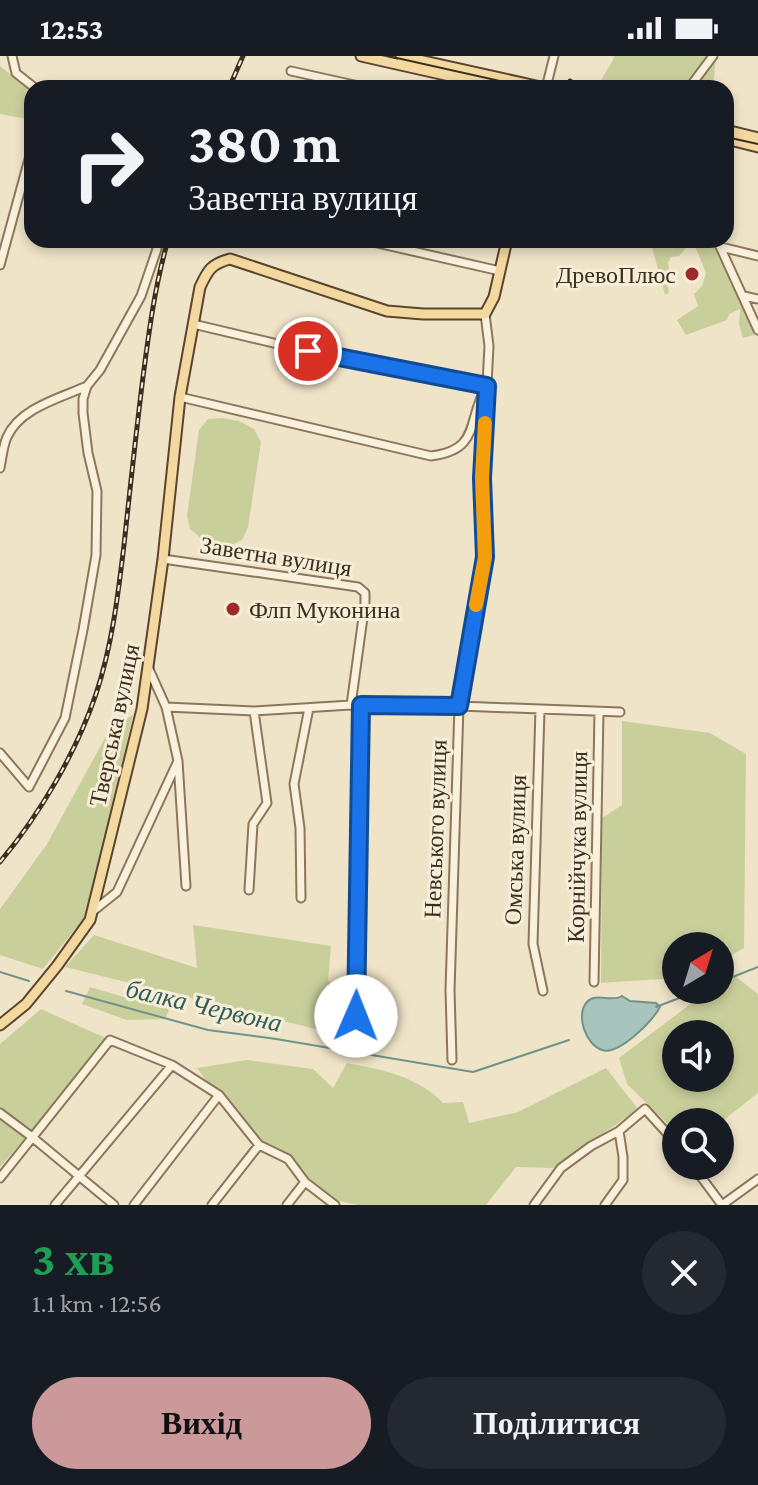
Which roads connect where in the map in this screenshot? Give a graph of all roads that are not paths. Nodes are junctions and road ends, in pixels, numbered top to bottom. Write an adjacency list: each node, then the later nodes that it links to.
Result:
1 (12, 56): 8 (street)
2 (361, 56): 6 (main road)
3 (401, 56): 6 (main road)
4 (554, 56): 12 (street)
5 (713, 56): 13 (street)
6 (416, 61): 10 (main road); 11 (main road)
7 (291, 71): 9 (street)
8 (25, 80)
9 (332, 80)
10 (477, 80)
11 (507, 80)
12 (547, 80)
13 (695, 80)
14 (734, 132): 15 (main road)
15 (758, 138)
16 (734, 141): 17 (main road)
17 (758, 147)
18 (24, 177): 25 (street)
19 (157, 248): 32 (street)
20 (399, 248): 26 (street)
21 (505, 248): 26 (main road)
22 (721, 248): 27 (street)
23 (732, 248): 24 (street)
24 (758, 256)
25 (0, 265)
26 (500, 271): 29 (main road)
27 (744, 296): 28 (street); 31 (street)
28 (758, 299)
29 (485, 314): 30 (main road, Тверська вулиця); 33 (street, Невського вулиця)
30 (193, 324): 33 (street); 34 (main road, Тверська вулиця)
31 (758, 330)
32 (87, 386): 35 (street); 46 (street)
33 (487, 386): 34 (street); 39 (street, Невського вулиця)
34 (180, 397): 36 (main road, Тверська вулиця)
35 (0, 468)
36 (163, 559): 37 (main road, Тверська вулиця); 38 (street, Заветна вулиця)
37 (148, 667): 40 (street); 51 (main road, Тверська вулиця)
38 (356, 705): 39 (street); 41 (street); 54 (street)
39 (459, 706): 42 (street); 56 (street, Невського вулиця)
40 (166, 707): 43 (street); 47 (street)
41 (309, 708): 43 (street); 50 (street)
42 (540, 710): 44 (street); 53 (street, Омська вулиця)
43 (254, 711): 49 (street)
44 (599, 712): 45 (street); 52 (street, Корнійчука вулиця)
45 (620, 712)
46 (0, 753)
47 (178, 761): 48 (street); 51 (street)
48 (186, 886)
49 (249, 890)
50 (301, 898)
51 (92, 912): 55 (main road, Тверська вулиця)
52 (594, 982)
53 (543, 991)
54 (356, 1016)
55 (0, 1025)
56 (452, 1060)
57 (172, 1065): 58 (street); 62 (street); 64 (street)
58 (219, 1095): 63 (street); 71 (street)
59 (0, 1113): 62 (street)
60 (662, 1126): 61 (street)
61 (619, 1131): 75 (street); 76 (street)
62 (32, 1137): 64 (street); 65 (street)
63 (259, 1145): 68 (street); 72 (street)
64 (79, 1177): 69 (street); 70 (street)
65 (0, 1178)
66 (758, 1179): 77 (street)
67 (703, 1180): 77 (street)
68 (305, 1182): 73 (street); 74 (street)
69 (55, 1205)
70 (114, 1205)
71 (134, 1205)
72 (212, 1205)
73 (287, 1205)
74 (335, 1205)
75 (534, 1205)
76 (605, 1205)
77 (722, 1205)

